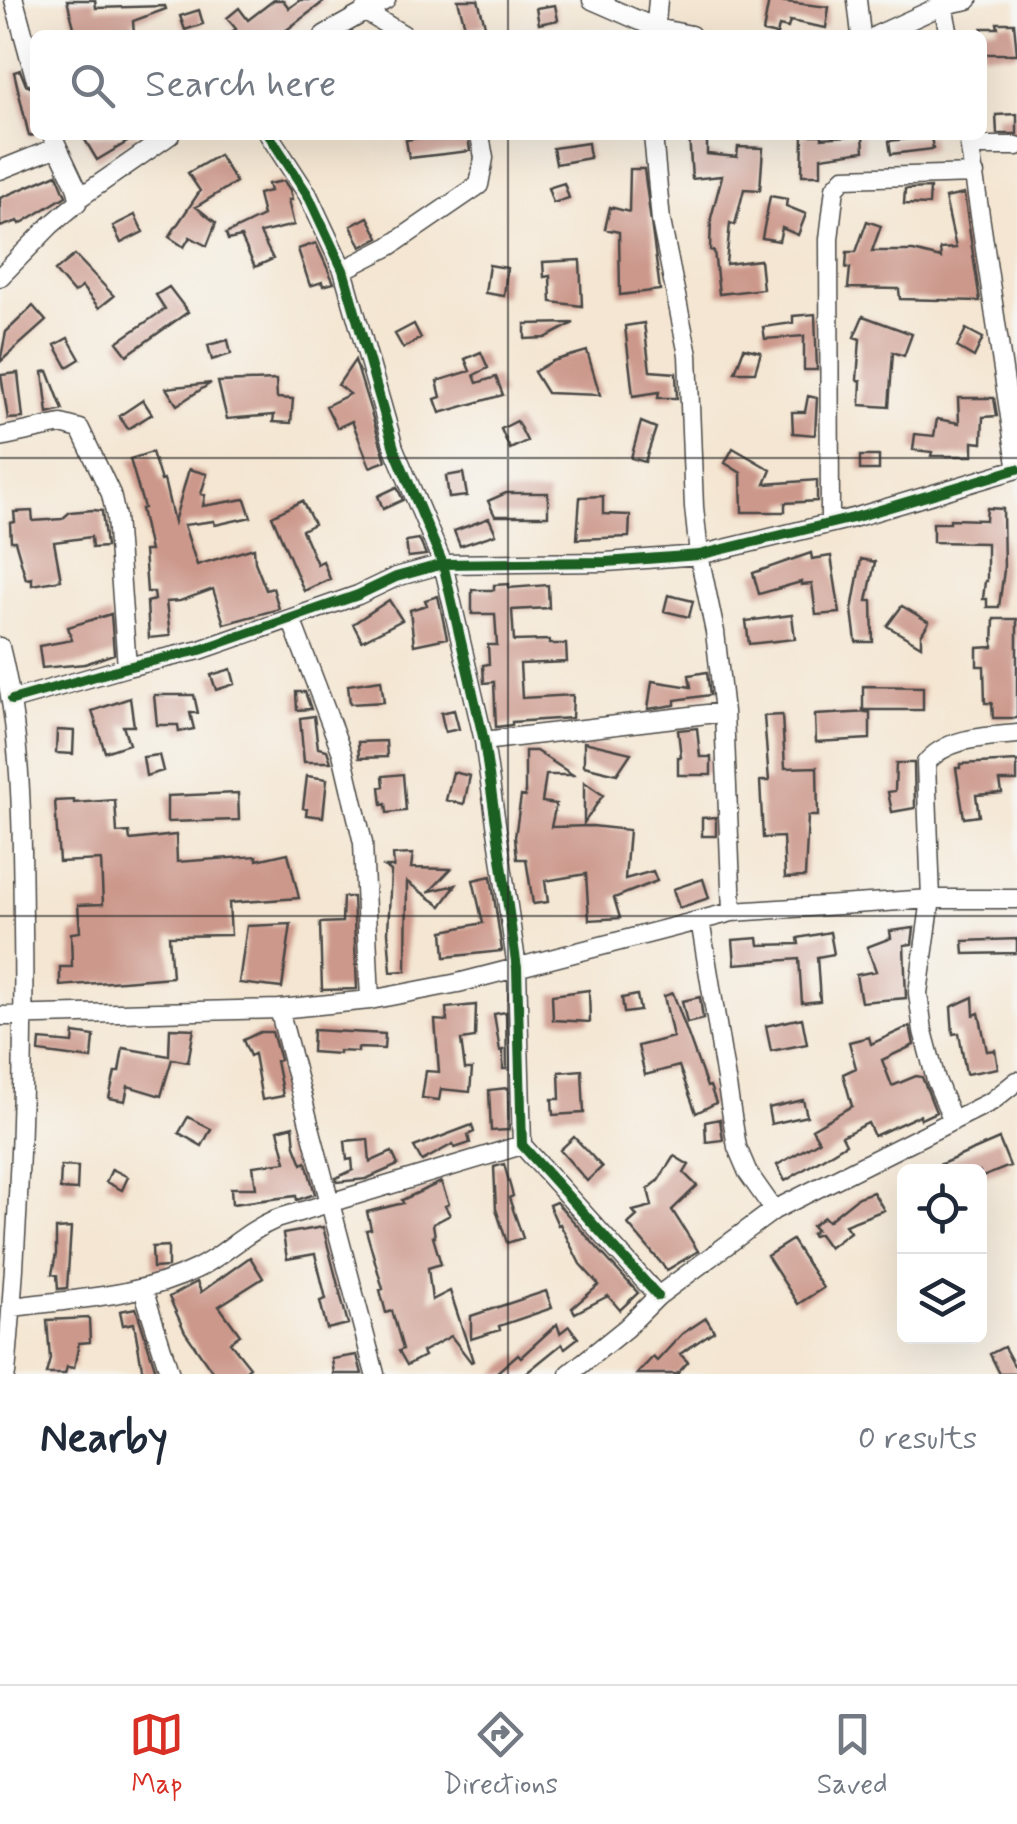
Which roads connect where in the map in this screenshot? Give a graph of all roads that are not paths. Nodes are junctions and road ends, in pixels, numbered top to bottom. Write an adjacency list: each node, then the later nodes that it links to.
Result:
1 (14, 0): 16 (street)
2 (386, 0): 8 (street)
3 (592, 0): 11 (street)
4 (658, 0): 12 (street)
5 (858, 0): 13 (street)
6 (968, 0): 7 (street)
7 (943, 5): 14 (street); 15 (street)
8 (364, 10): 9 (street); 10 (street)
9 (332, 30)
10 (396, 30)
11 (653, 30)
12 (655, 30)
13 (861, 30)
14 (888, 30)
15 (948, 30)
16 (30, 59)
17 (163, 140): 26 (street)
18 (272, 140): 27 (street)
19 (481, 140): 27 (street)
20 (653, 140): 32 (street)
21 (969, 140): 23 (street); 25 (street)
22 (54, 142): 24 (street); 26 (street)
23 (1017, 146)
24 (0, 170)
25 (975, 174): 30 (street); 31 (street)
26 (79, 198): 28 (street)
27 (342, 270): 33 (street)
28 (0, 277)
29 (0, 436): 36 (street)
30 (1017, 467): 31 (street)
31 (830, 522): 32 (street)
32 (699, 555): 33 (street); 38 (street)
33 (443, 564): 34 (street); 40 (street)
34 (291, 619): 36 (street); 46 (street)
35 (1, 651): 37 (street)
36 (127, 667): 37 (street)
37 (12, 700): 48 (street)
38 (724, 712): 40 (street); 43 (street)
39 (1017, 734): 41 (street)
40 (484, 742): 45 (street)
41 (931, 898): 42 (street); 43 (street); 52 (street)
42 (1017, 899)
43 (732, 912): 44 (street)
44 (700, 920): 45 (street); 55 (street)
45 (517, 968): 46 (street); 53 (street)
46 (370, 1000): 47 (street)
47 (279, 1009): 48 (street); 54 (street)
48 (24, 1015): 49 (street); 58 (street)
49 (0, 1016)
50 (1012, 1085): 51 (street); 52 (street)
51 (1017, 1106)
52 (953, 1120): 55 (street)
53 (522, 1145): 54 (street); 57 (street)
54 (328, 1204): 56 (street); 61 (street)
55 (774, 1210): 57 (street)
56 (143, 1289): 58 (street); 60 (street)
57 (658, 1296): 62 (street)
58 (12, 1308): 59 (street)
59 (6, 1374)
60 (170, 1374)
61 (376, 1374)
62 (569, 1374)

